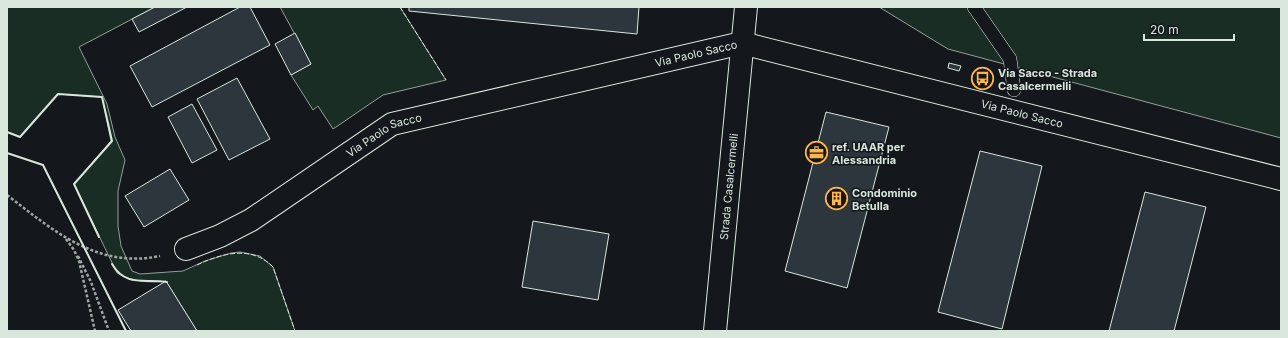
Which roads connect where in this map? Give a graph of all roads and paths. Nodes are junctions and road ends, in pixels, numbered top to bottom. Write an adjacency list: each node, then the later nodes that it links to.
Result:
1 (746, 7): 3 (street, Strada Casalcermelli)
2 (974, 7): 4 (lane)
3 (742, 43): 5 (street, Via Paolo Sacco); 8 (street, Via Paolo Sacco); 12 (street, Strada Casalcermelli)
4 (1014, 90)
5 (1281, 179)
6 (7, 195): 7 (path)
7 (64, 238): 8 (path); 9 (path)
8 (186, 249)
9 (74, 250): 10 (path); 11 (path)
10 (95, 331)
11 (109, 331)
12 (715, 331)

